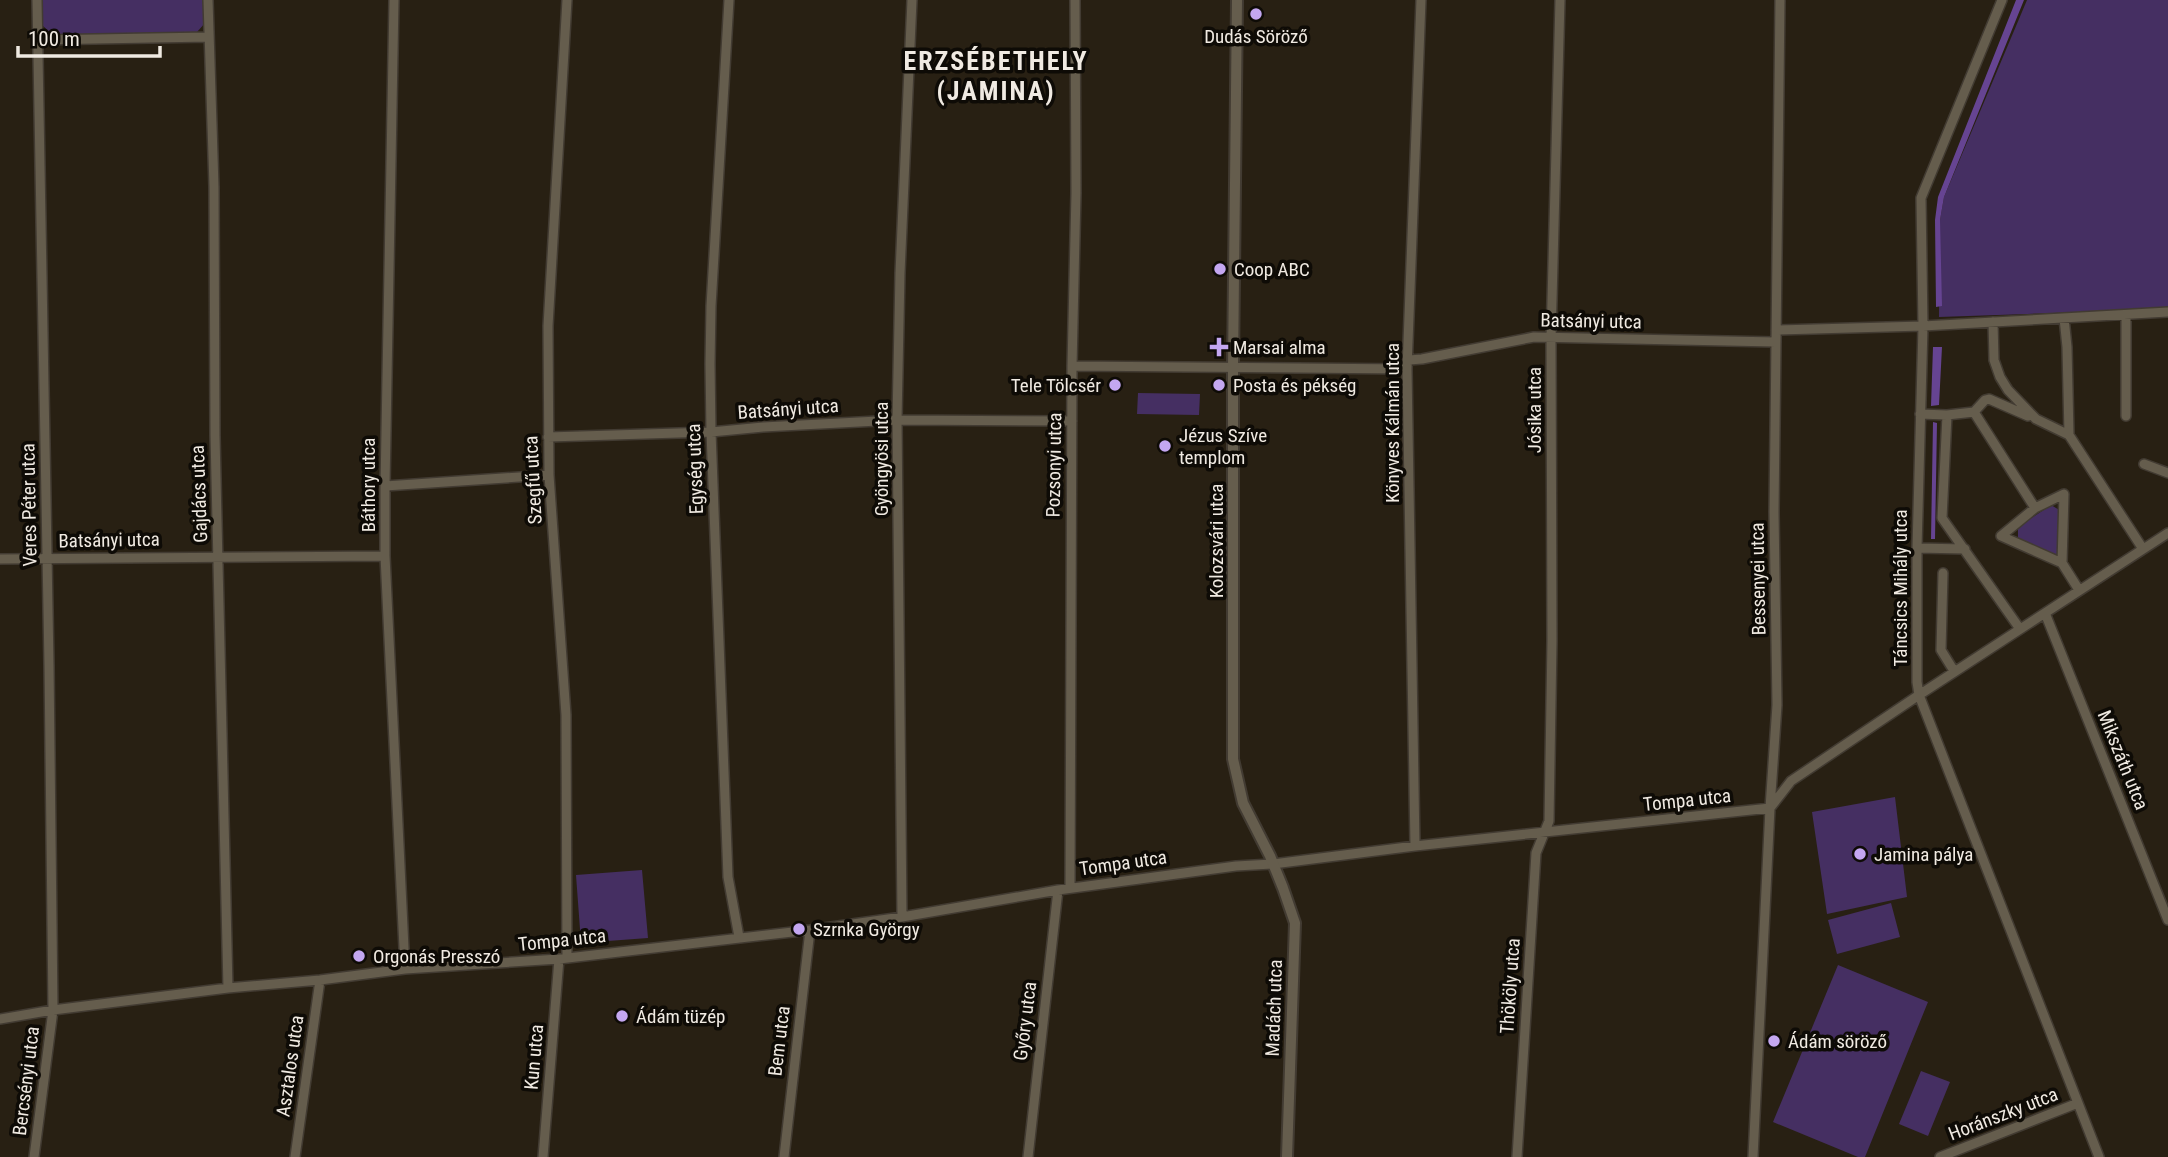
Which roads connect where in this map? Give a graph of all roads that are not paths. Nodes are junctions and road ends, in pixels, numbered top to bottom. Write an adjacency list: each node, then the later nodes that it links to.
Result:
1 (37, 0): 14 (street, Veres Péter utca)
2 (208, 0): 13 (street, Gajdács utca)
3 (394, 0): 41 (street, Báthory utca)
4 (567, 0): 37 (street, Szegfű utca)
5 (729, 0): 35 (street, Egység utca)
6 (912, 0): 33 (street, Gyöngyösi utca)
7 (1075, 0): 24 (street, Pozsonyi utca)
8 (1237, 0): 25 (street, Kolozsvári utca)
9 (1421, 0): 23 (street, Könyves Kálmán utca)
10 (1560, 0): 21 (street, Jósika utca)
11 (1780, 0): 20 (street, Bessenyei utca)
12 (2002, 0): 19 (street, Táncsics Mihály utca)
13 (209, 37): 14 (street); 48 (street, Gajdács utca)
14 (38, 40): 50 (street, Veres Péter utca)
15 (2168, 313): 16 (street)
16 (2126, 315): 17 (street); 31 (street)
17 (2064, 318): 18 (street); 36 (street)
18 (1993, 322): 19 (street); 26 (street)
19 (1923, 326): 20 (street); 29 (street, Táncsics Mihály utca)
20 (1776, 331): 22 (street, Bessenyei utca)
21 (1551, 338): 22 (street, Batsányi utca); 23 (street, Batsányi utca); 59 (street, Jósika utca)
22 (1776, 342): 58 (street, Bessenyei utca)
23 (1408, 364): 25 (street, Batsányi utca); 61 (street, Könyves Kálmán utca)
24 (1072, 366): 25 (street, Batsányi utca); 34 (street, Pozsonyi utca)
25 (1233, 368): 62 (street, Kolozsvári utca)
26 (2011, 393): 27 (street); 32 (street)
27 (2003, 405): 28 (street); 32 (street)
28 (1973, 412): 30 (street); 42 (street)
29 (1920, 414): 30 (street); 44 (street, Táncsics Mihály utca)
30 (1947, 415): 45 (street)
31 (2126, 416)
32 (2036, 419): 36 (street)
33 (897, 420): 34 (street, Batsányi utca); 35 (street, Batsányi utca); 65 (street, Gyöngyösi utca)
34 (1072, 421): 63 (street, Pozsonyi utca)
35 (711, 432): 37 (street, Batsányi utca); 68 (street, Egység utca)
36 (2069, 435): 46 (street)
37 (548, 437): 40 (street, Szegfű utca)
38 (2144, 464): 39 (street)
39 (2168, 473)
40 (549, 475): 41 (street); 69 (street, Szegfű utca)
41 (385, 486): 47 (street, Báthory utca)
42 (2035, 508): 51 (street); 51 (street)
43 (2168, 533): 46 (street)
44 (1917, 548): 45 (street); 57 (street, Táncsics Mihály utca)
45 (1965, 549): 55 (street)
46 (2143, 549): 53 (street)
47 (385, 556): 48 (street, Batsányi utca); 70 (street, Báthory utca)
48 (219, 558): 50 (street, Batsányi utca); 72 (street, Gajdács utca)
49 (0, 559): 50 (street, Batsányi utca)
50 (48, 559): 73 (street, Veres Péter utca)
51 (2062, 564): 53 (street)
52 (1943, 573): 56 (street)
53 (2079, 590): 54 (street)
54 (2045, 612): 55 (street); 66 (street, Mikszáth utca)
55 (2020, 629): 56 (street)
56 (1954, 671): 57 (street)
57 (1919, 695): 58 (street); 75 (street, Táncsics Mihály utca)
58 (1770, 808): 60 (street, Tompa utca); 83 (street, Bessenyei utca)
59 (1549, 821): 60 (street, Thököly utca)
60 (1543, 833): 61 (street, Tompa utca); 82 (street, Thököly utca)
61 (1415, 846): 62 (street, Tompa utca)
62 (1273, 864): 63 (street, Tompa utca); 81 (street, Madách utca)
63 (1070, 888): 64 (street, Tompa utca)
64 (1058, 890): 65 (street, Tompa utca); 80 (street, Győry utca)
65 (902, 917): 67 (street, Tompa utca)
66 (2168, 920)
67 (810, 930): 68 (street, Tompa utca); 79 (street, Bem utca)
68 (739, 937): 69 (street, Tompa utca)
69 (563, 959): 70 (street, Tompa utca); 78 (street, Kun utca)
70 (405, 969): 71 (street, Tompa utca)
71 (320, 980): 72 (street, Tompa utca); 77 (street, Asztalos utca)
72 (228, 988): 73 (street, Tompa utca)
73 (52, 1010): 74 (street, Tompa utca); 76 (street, Bercsényi utca)
74 (0, 1019)
75 (2078, 1103): 84 (street, Horánszky utca); 85 (street, Táncsics Mihály utca)
76 (34, 1157)
77 (295, 1157)
78 (543, 1157)
79 (785, 1157)
80 (1028, 1157)
81 (1287, 1157)
82 (1517, 1157)
83 (1753, 1157)
84 (1940, 1157)
85 (2099, 1157)

